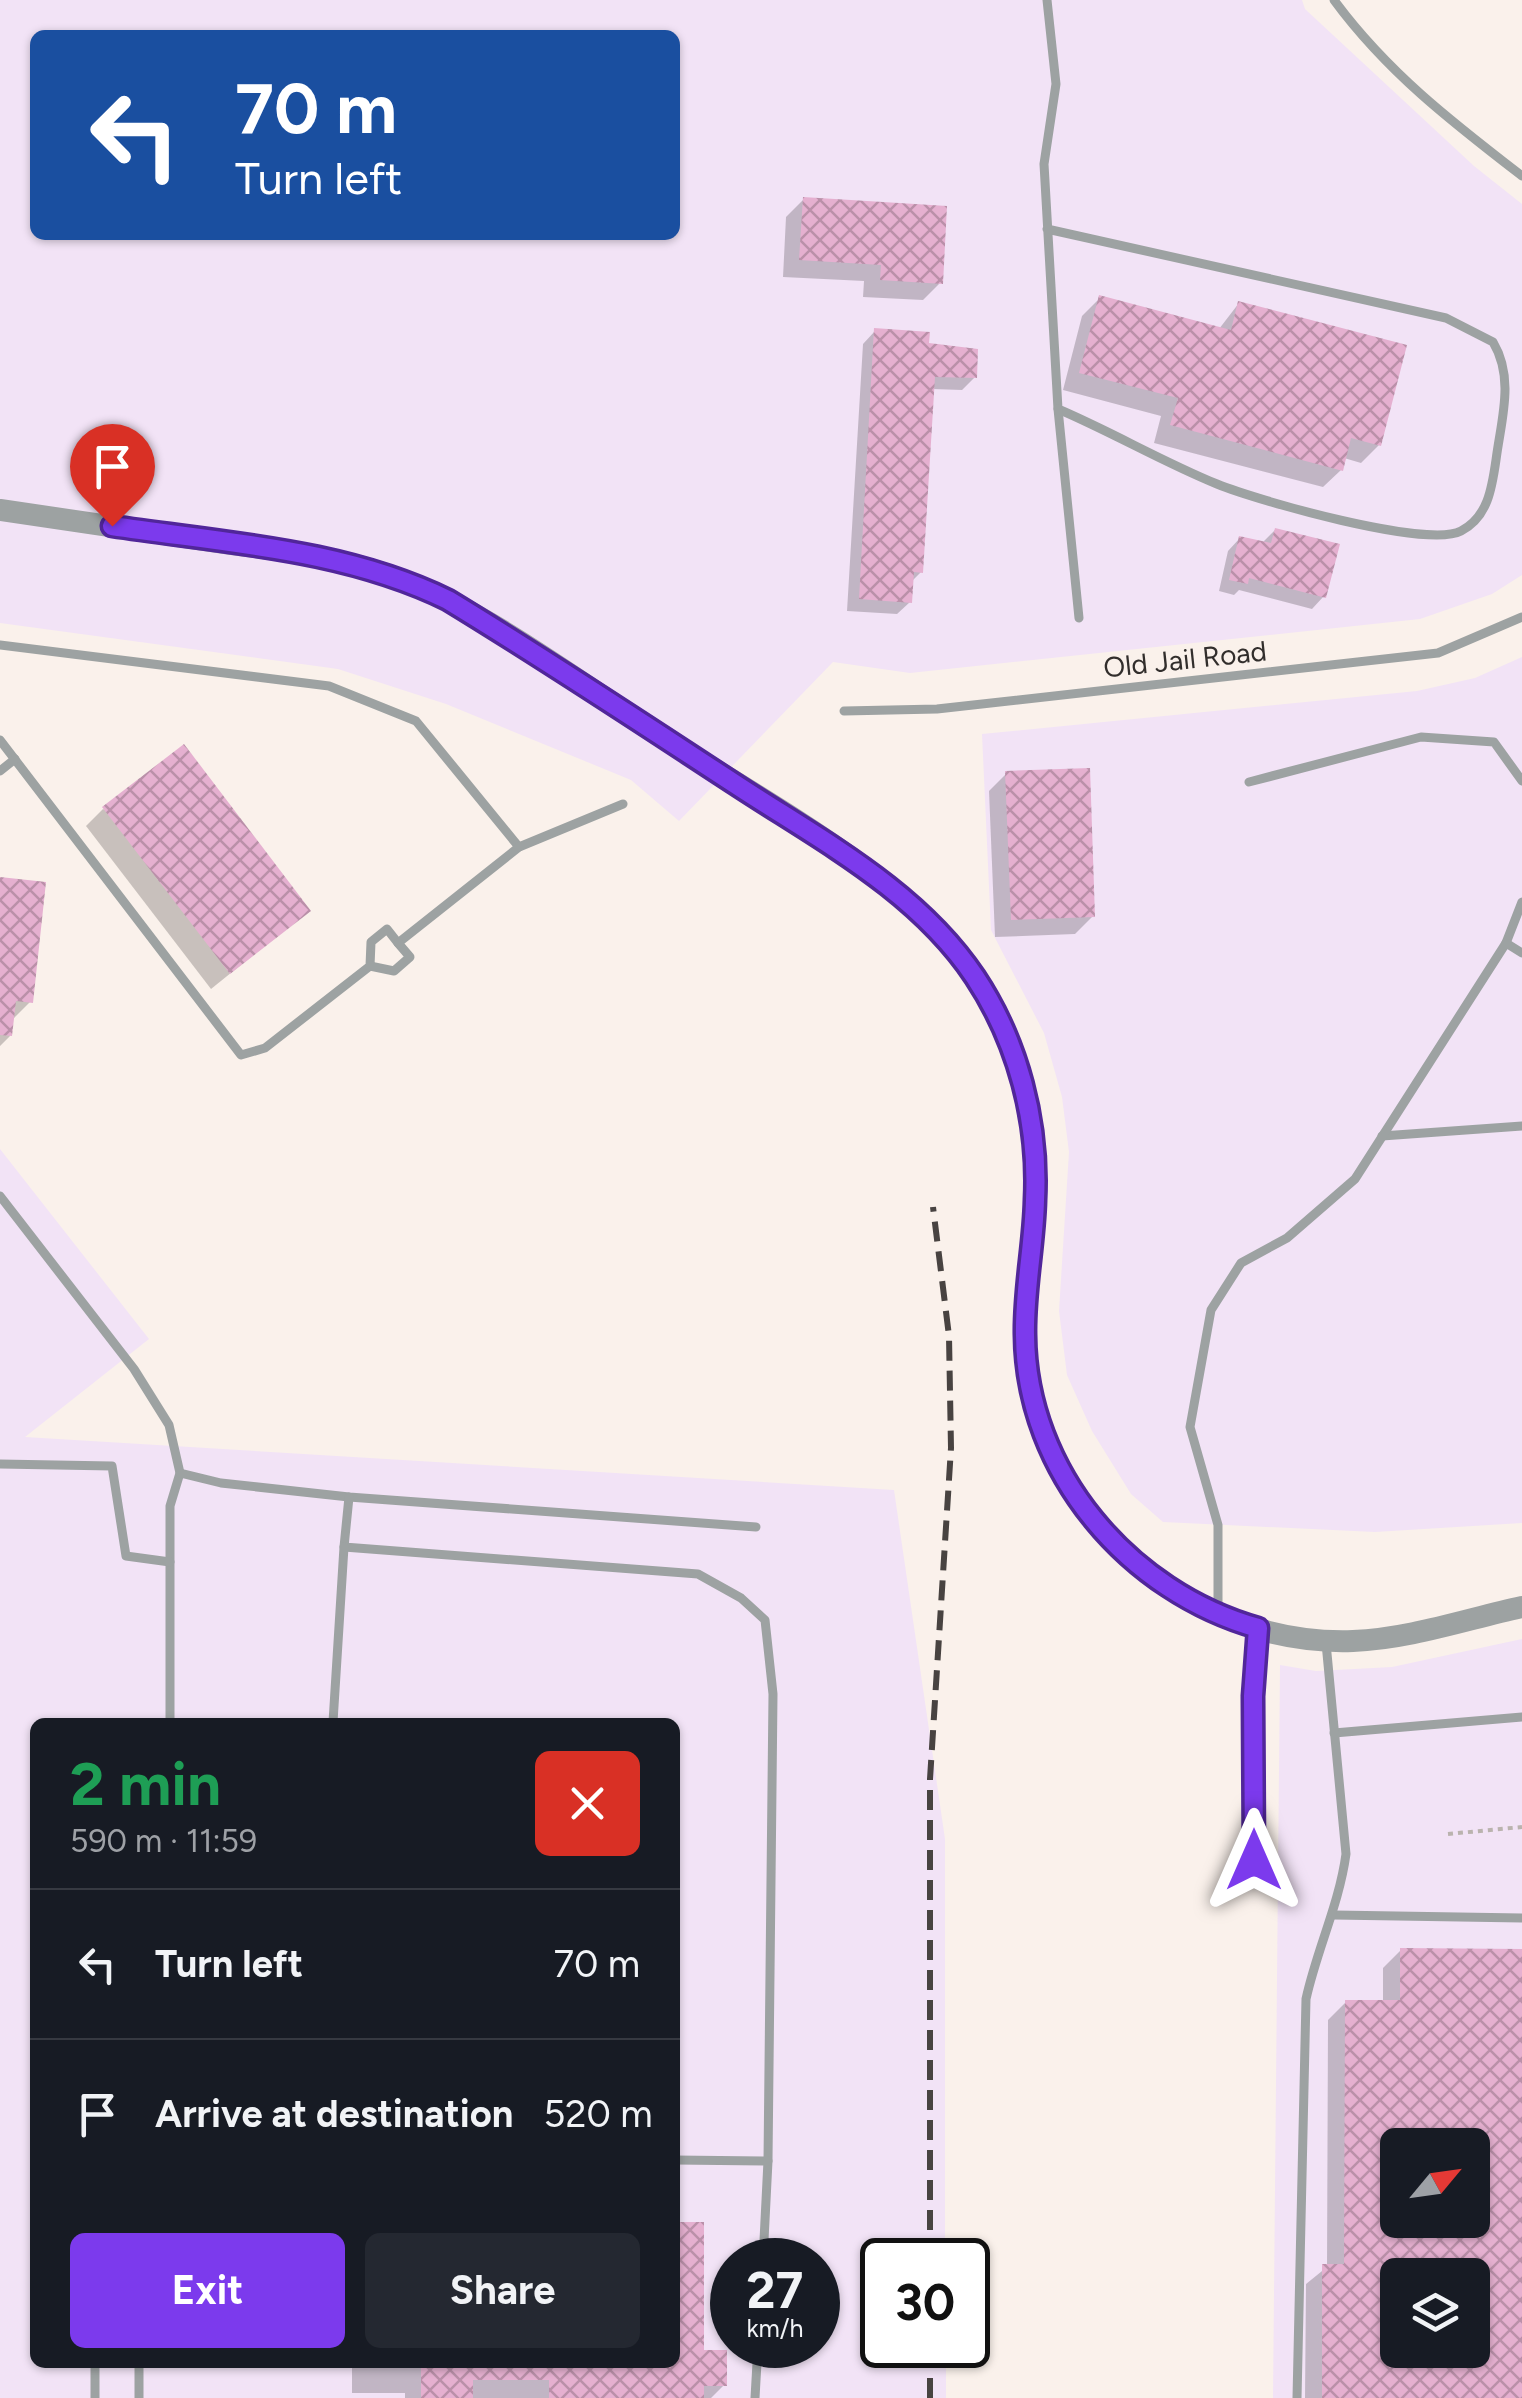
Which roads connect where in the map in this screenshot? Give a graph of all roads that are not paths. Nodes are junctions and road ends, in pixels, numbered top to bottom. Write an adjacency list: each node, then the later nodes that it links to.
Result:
1 (1047, 0): 4 (lane)
2 (1334, 0): 3 (lane)
3 (1522, 176)
4 (1047, 229): 5 (lane); 5 (lane)
5 (1058, 410): 7 (lane)
6 (0, 510): 33 (street)
7 (1079, 618)
8 (1522, 618): 10 (lane, Old Jail Road)
9 (0, 646): 17 (lane)
10 (844, 710)
11 (0, 740): 12 (lane)
12 (15, 760): 13 (lane); 22 (lane)
13 (0, 771)
14 (1522, 781): 15 (lane)
15 (1249, 782)
16 (623, 804): 17 (lane)
17 (519, 847): 19 (lane)
18 (1522, 902): 20 (lane)
19 (398, 943): 22 (lane); 22 (lane)
20 (1506, 943): 21 (lane); 24 (lane)
21 (1522, 953)
22 (370, 966)
23 (1522, 1126): 24 (lane)
24 (1382, 1136): 33 (lane)
25 (0, 1196): 27 (lane)
26 (0, 1464): 31 (lane)
27 (180, 1473): 28 (lane); 31 (lane)
28 (349, 1497): 29 (lane); 30 (lane)
29 (756, 1527)
30 (344, 1547): 38 (lane); 44 (lane)
31 (170, 1562): 37 (lane)
32 (1522, 1607): 35 (street)
33 (1218, 1616): 34 (street)
34 (1258, 1628): 35 (street); 40 (street)
35 (1326, 1640): 39 (lane)
36 (1522, 1716): 39 (lane)
37 (170, 1718)
38 (333, 1718)
39 (1334, 1734): 41 (lane)
40 (1254, 1860)
41 (1334, 1915): 42 (lane); 52 (lane)
42 (1522, 1918)
43 (680, 2160): 44 (lane)
44 (768, 2161): 45 (lane)
45 (764, 2238)
46 (94, 2368): 49 (lane)
47 (139, 2368): 50 (lane)
48 (757, 2368): 51 (lane)
49 (95, 2398)
50 (139, 2398)
51 (755, 2398)
52 (1298, 2398)

